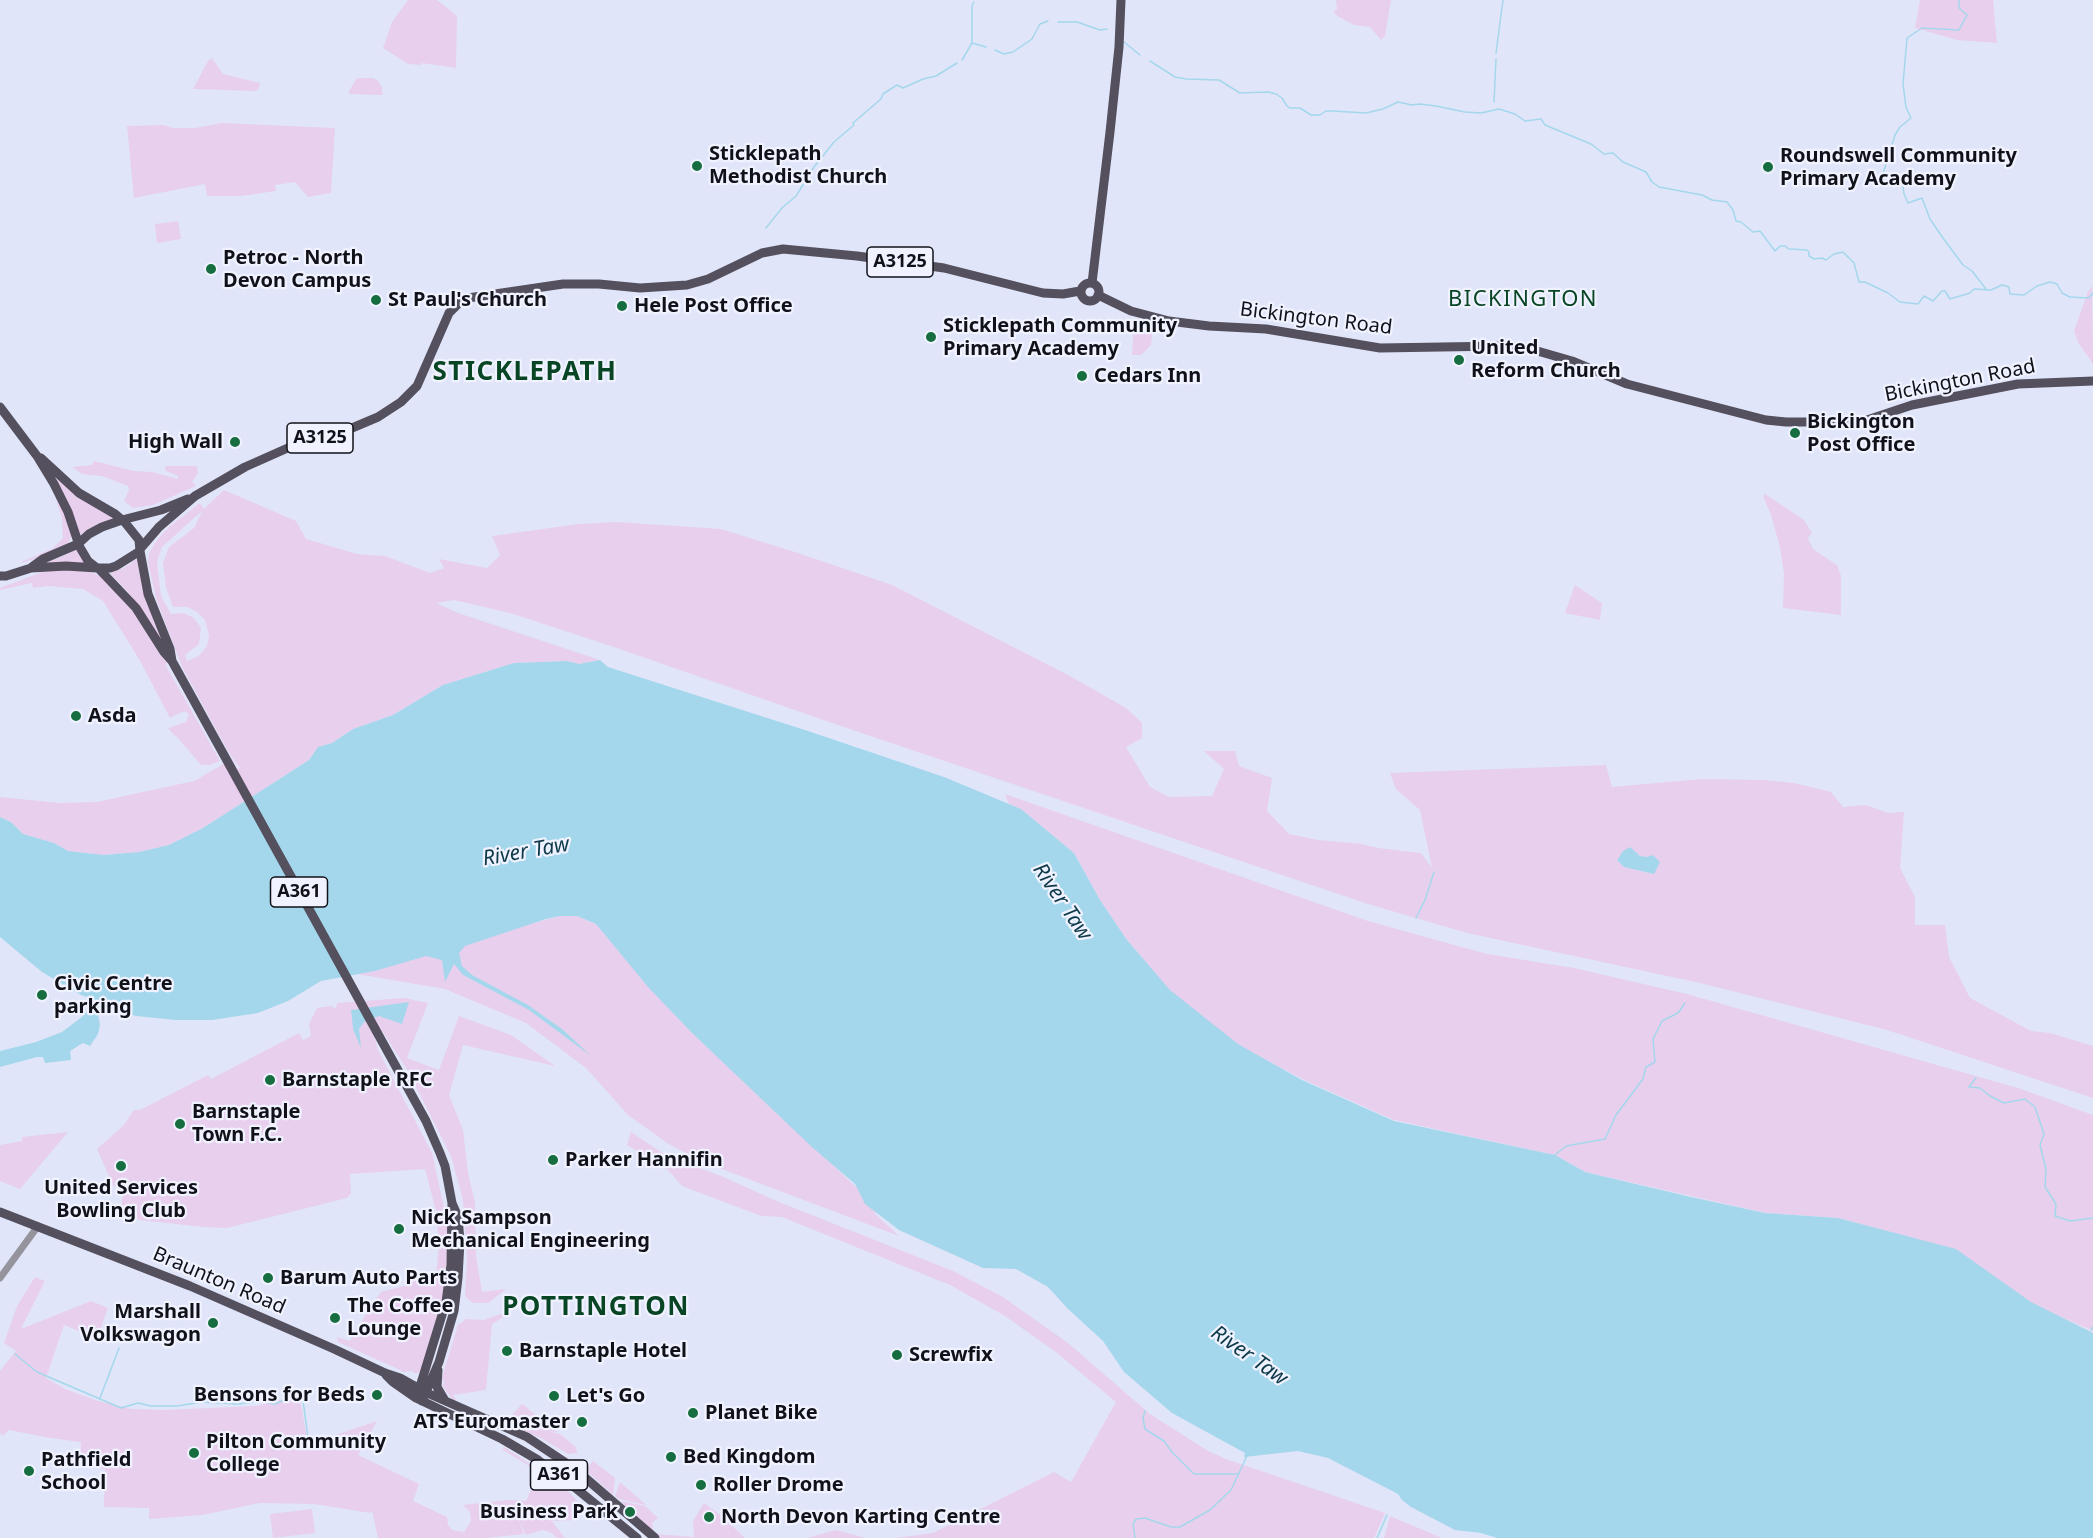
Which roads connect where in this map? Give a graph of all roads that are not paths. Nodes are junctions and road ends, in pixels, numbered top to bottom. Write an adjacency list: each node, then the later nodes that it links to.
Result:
1 (1120, 0): 2 (main road)
2 (1092, 283): 3 (main road); 4 (main road)
3 (1080, 291): 4 (main road); 8 (main road, A3125)
4 (1098, 295): 5 (main road, Bickington Road)
5 (2093, 381)
6 (0, 407): 7 (main road)
7 (50, 471): 9 (main road); 10 (main road)
8 (195, 496): 9 (main road, A3125); 11 (main road, A3125)
9 (122, 520): 10 (main road); 11 (main road)
10 (78, 543): 12 (main road); 13 (main road)
11 (140, 550): 13 (main road); 15 (main road, A361)
12 (32, 568): 13 (main road); 14 (main road)
13 (98, 568): 15 (main road, A361)
14 (2, 578)
15 (172, 661): 16 (main road, A361)
16 (452, 1203): 20 (main road, A361); 21 (main road, A361)
17 (0, 1212): 18 (main road, Braunton Road)
18 (38, 1226): 19 (street); 22 (main road, Braunton Road)
19 (0, 1278)
20 (439, 1362): 24 (main road, A361); 25 (main road, A361)
21 (426, 1370): 23 (main road); 24 (main road, A361)
22 (385, 1373): 23 (main road, Braunton Road); 24 (main road, Braunton Road)
23 (400, 1378): 24 (main road, Braunton Road)
24 (420, 1395): 25 (main road, Braunton Road / A361); 26 (main road, Braunton Road / A361)
25 (449, 1403): 27 (main road, Braunton Road / A361)
26 (637, 1538)
27 (655, 1538)

